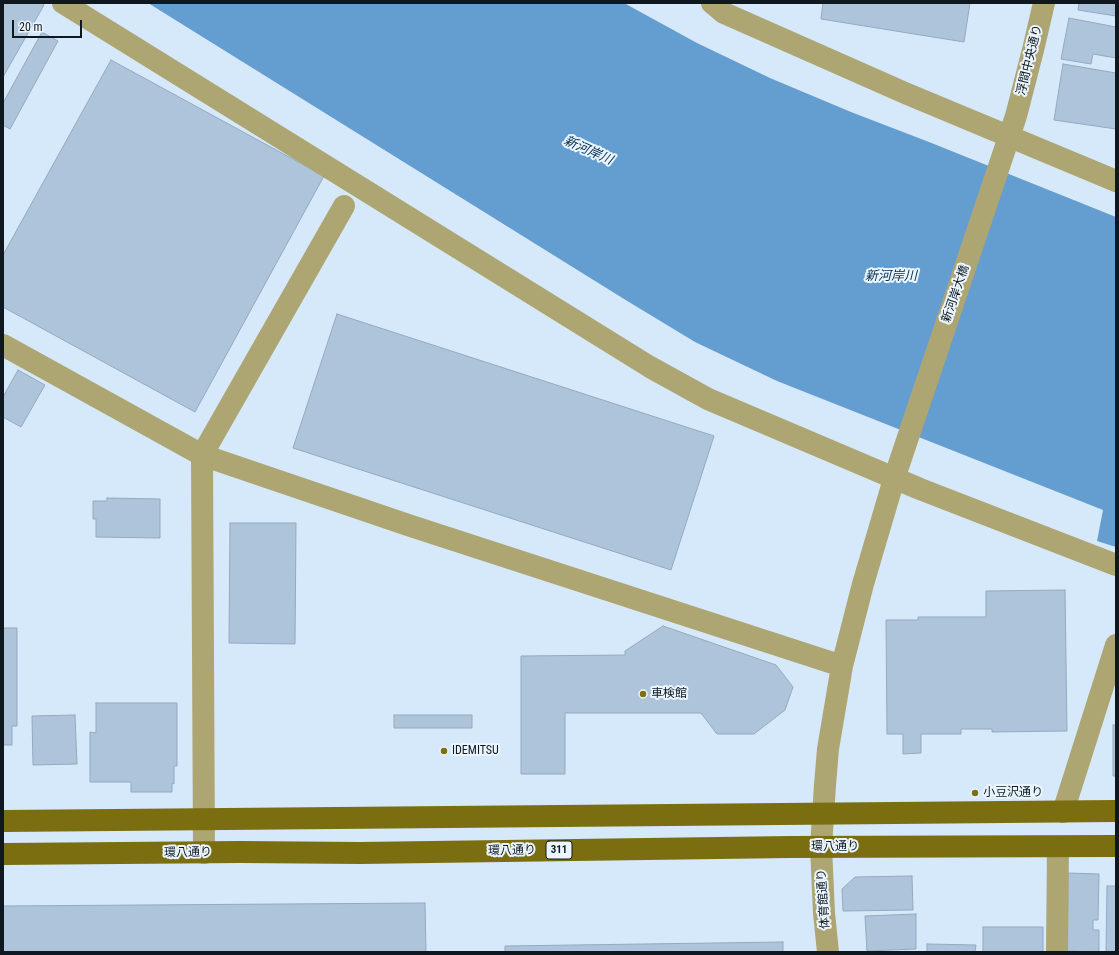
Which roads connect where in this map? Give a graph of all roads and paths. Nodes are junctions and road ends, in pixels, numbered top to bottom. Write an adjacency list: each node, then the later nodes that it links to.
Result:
1 (63, 3): 9 (street)
2 (712, 3): 5 (street)
3 (1044, 3): 4 (street, 浮間中央通り)
4 (1016, 116): 9 (street, 新河岸大橋)
5 (1116, 181)
6 (344, 206): 8 (street)
7 (3, 345): 8 (street)
8 (202, 455): 12 (street); 16 (street)
9 (895, 475): 10 (street); 12 (street, 新河岸大橋)
10 (1116, 565)
11 (1116, 645): 14 (street)
12 (842, 666): 15 (street, 体育館通り)
13 (1116, 811): 14 (main road)
14 (1063, 812): 15 (main road)
15 (823, 814): 16 (main road); 19 (street, 体育館通り)
16 (204, 819): 17 (main road); 21 (street)
17 (3, 821)
18 (1116, 846): 20 (main road, 環八通り / 311)
19 (821, 847): 20 (main road, 環八通り / 311); 21 (main road, 環八通り / 311); 23 (street, 体育館通り)
20 (1058, 847): 24 (street)
21 (204, 853): 22 (main road, 環八通り / 311)
22 (3, 854)
23 (828, 952)
24 (1057, 952)

